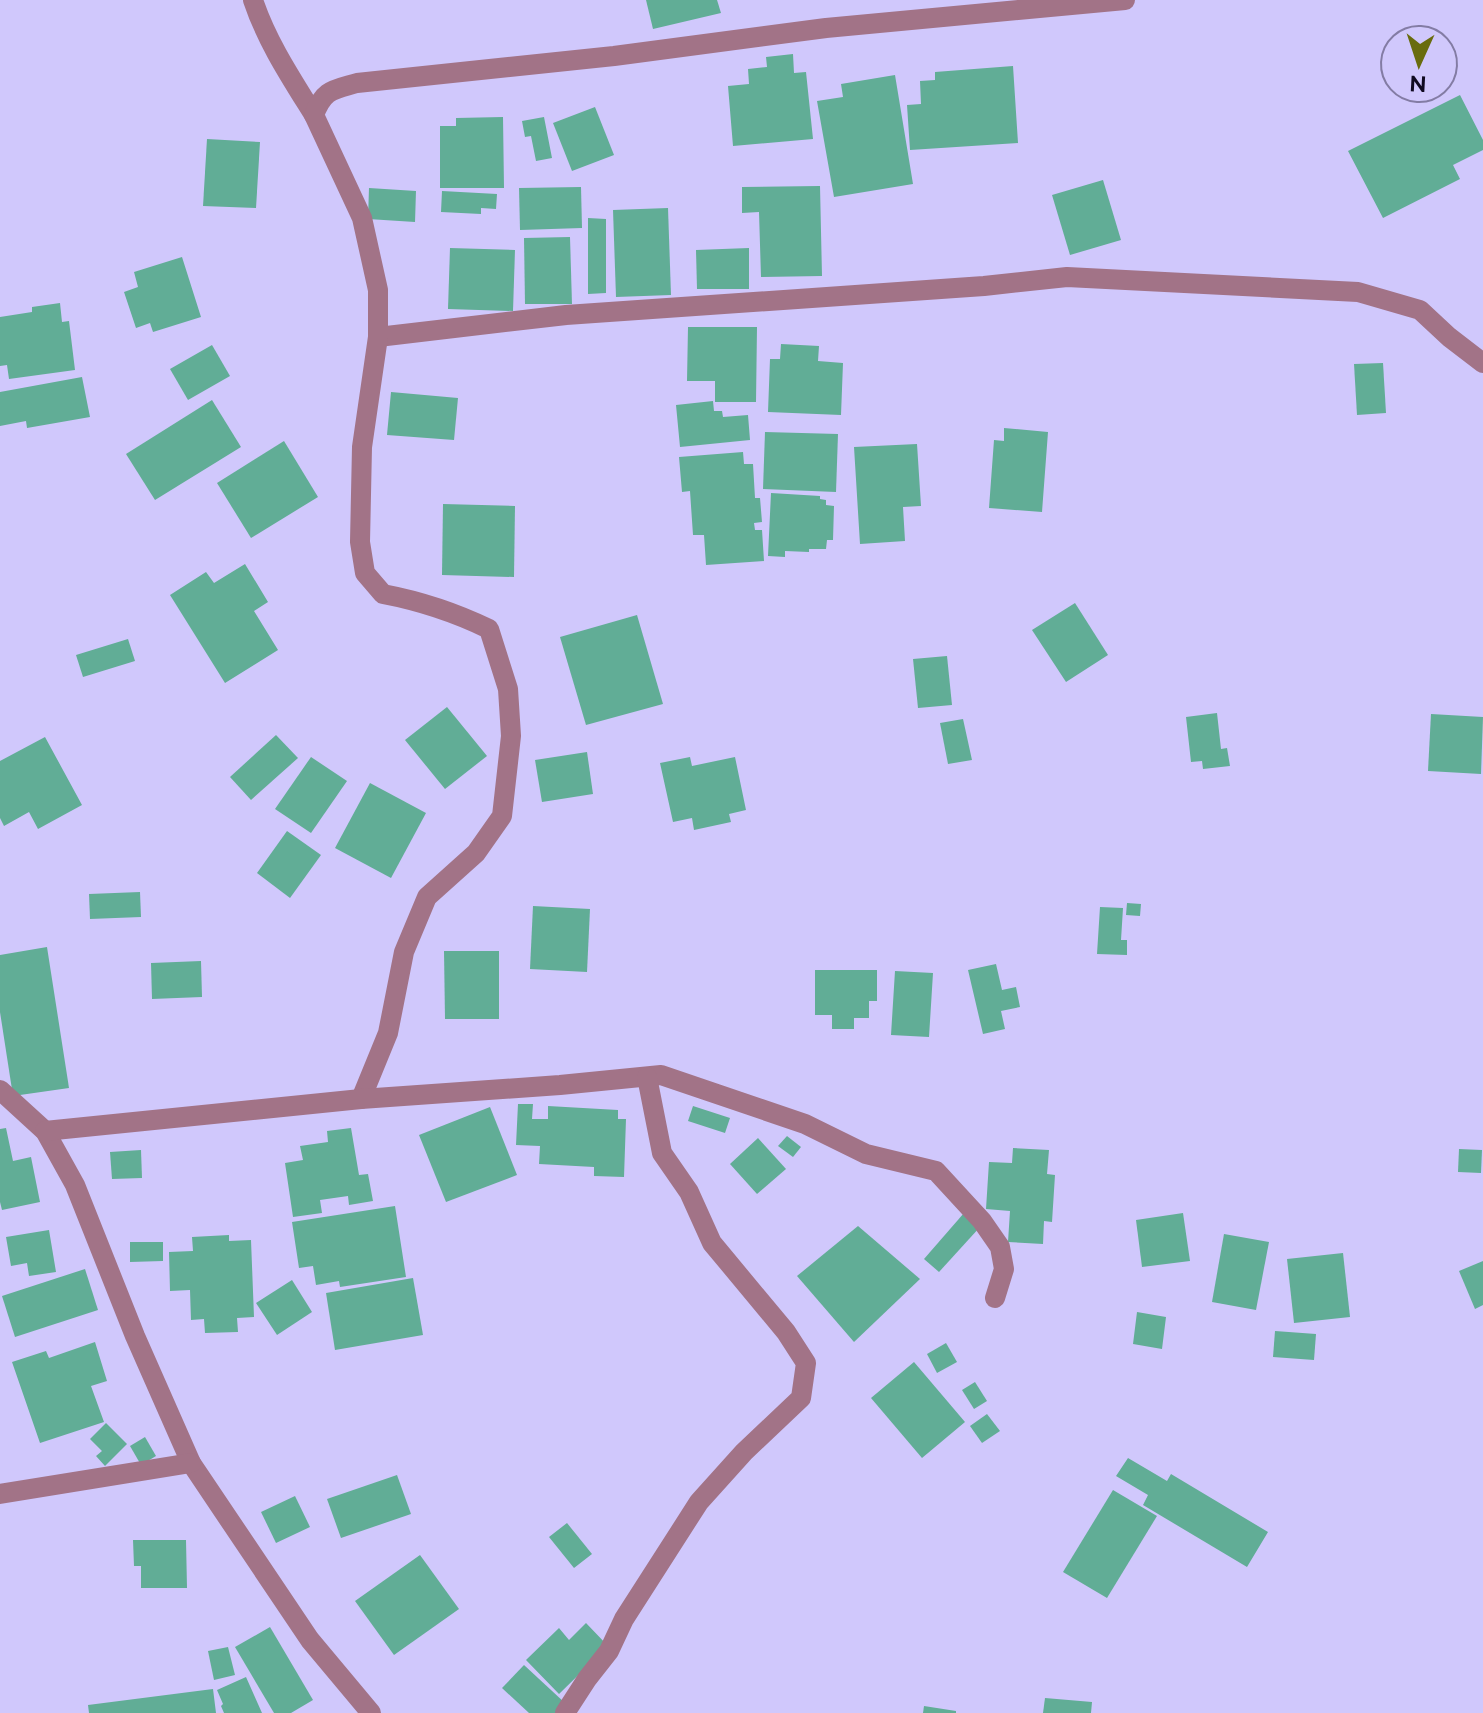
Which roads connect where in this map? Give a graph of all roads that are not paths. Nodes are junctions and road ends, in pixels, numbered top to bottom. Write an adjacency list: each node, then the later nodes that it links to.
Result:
1 (253, 0): 3 (street)
2 (1125, 0): 3 (street)
3 (314, 115): 4 (street)
4 (378, 337): 5 (street); 8 (street)
5 (1483, 363)
6 (647, 1077): 8 (street); 10 (street); 14 (street)
7 (0, 1090): 9 (street)
8 (361, 1099): 9 (street)
9 (45, 1131): 11 (street)
10 (995, 1298)
11 (191, 1463): 12 (street); 13 (street)
12 (0, 1494)
13 (371, 1713)
14 (565, 1713)

